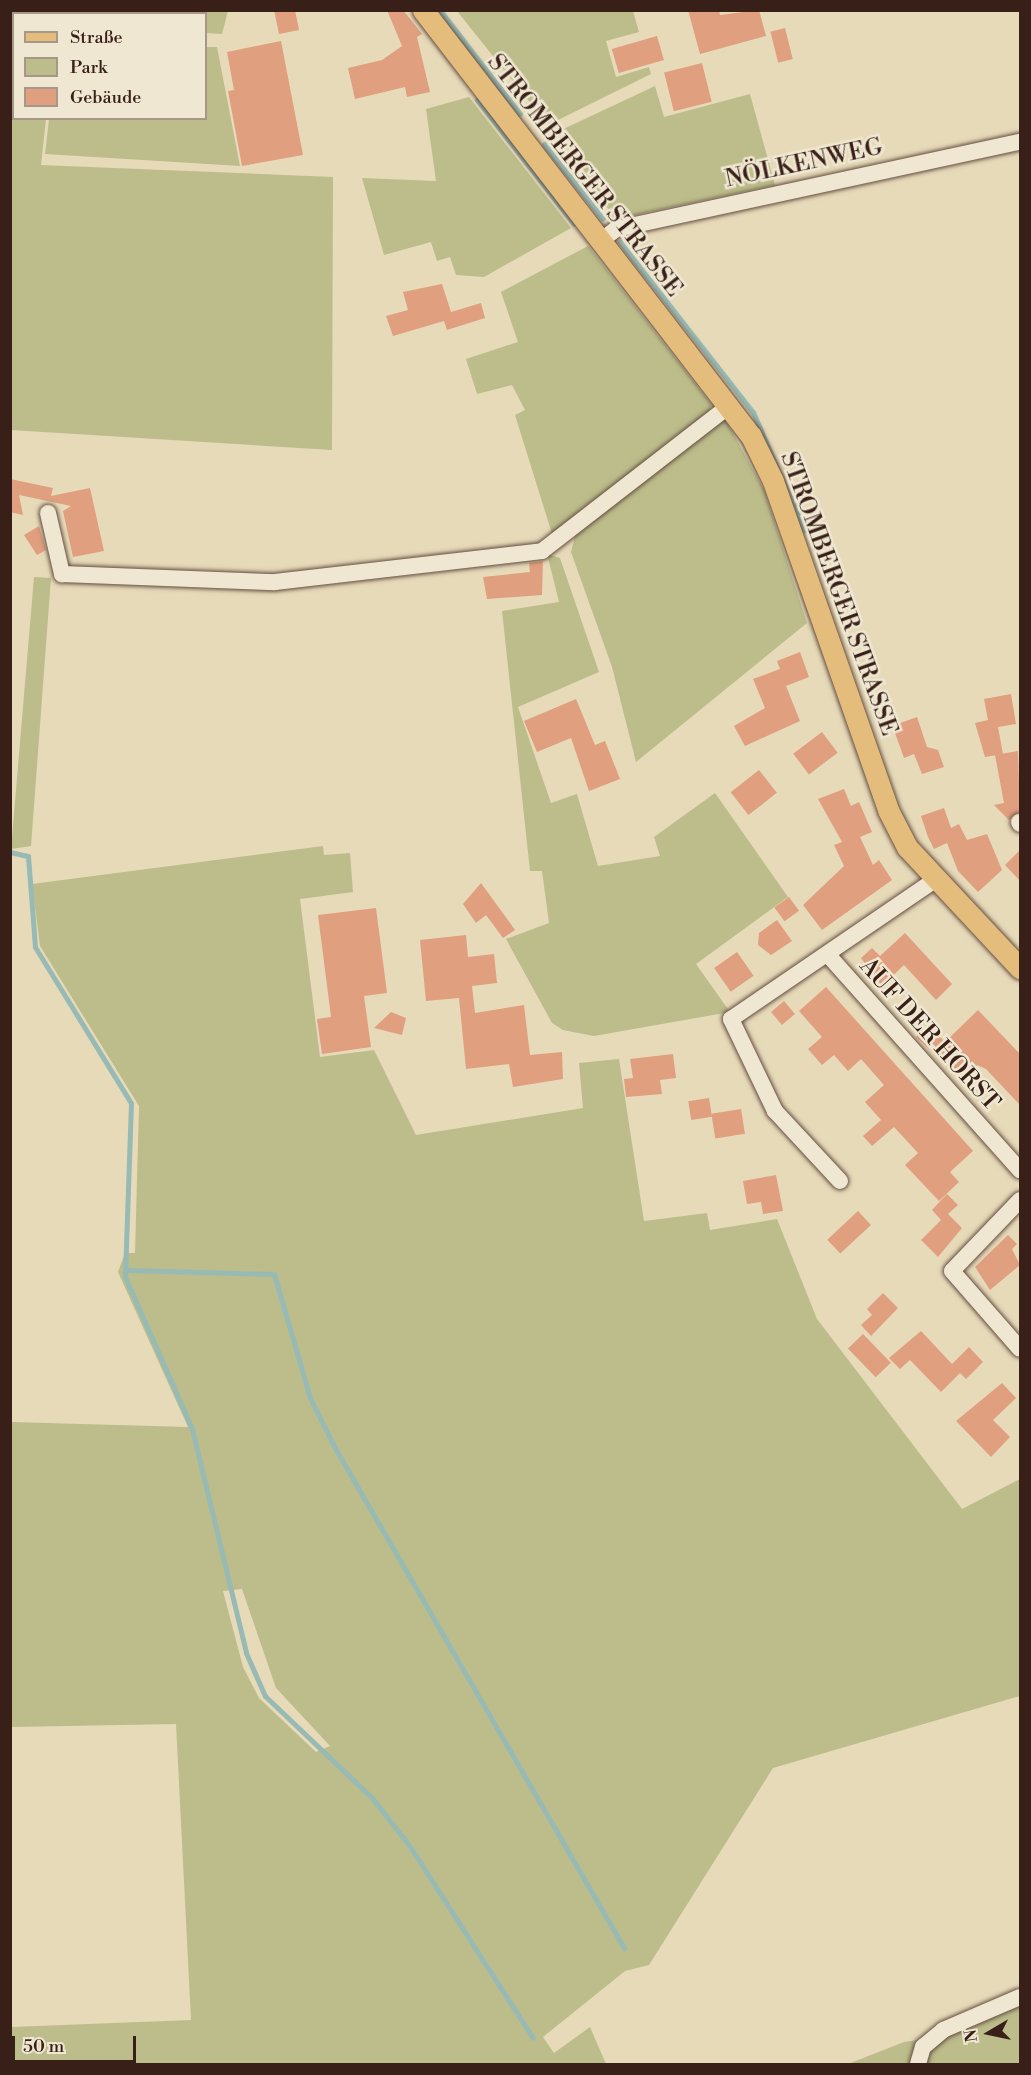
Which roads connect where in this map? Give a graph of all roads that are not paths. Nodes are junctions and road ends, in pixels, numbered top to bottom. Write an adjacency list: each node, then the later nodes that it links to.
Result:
1 (423, 10): 3 (main road, STROMBERGER STRASSE)
2 (1020, 142): 3 (street, NÖLKENWEG)
3 (602, 240): 4 (main road, STROMBERGER STRASSE)
4 (730, 405): 5 (street); 6 (main road, STROMBERGER STRASSE)
5 (48, 513)
6 (935, 880): 7 (street, AUF DER HORST); 8 (main road, STROMBERGER STRASSE)
7 (829, 956): 9 (street, AUF DER HORST); 10 (street, AUF DER HORST)
8 (1020, 968)
9 (1020, 1170)
10 (840, 1181)
11 (1020, 1200): 12 (street)
12 (1020, 1349)
13 (1020, 1997): 14 (street)
14 (918, 2064)

